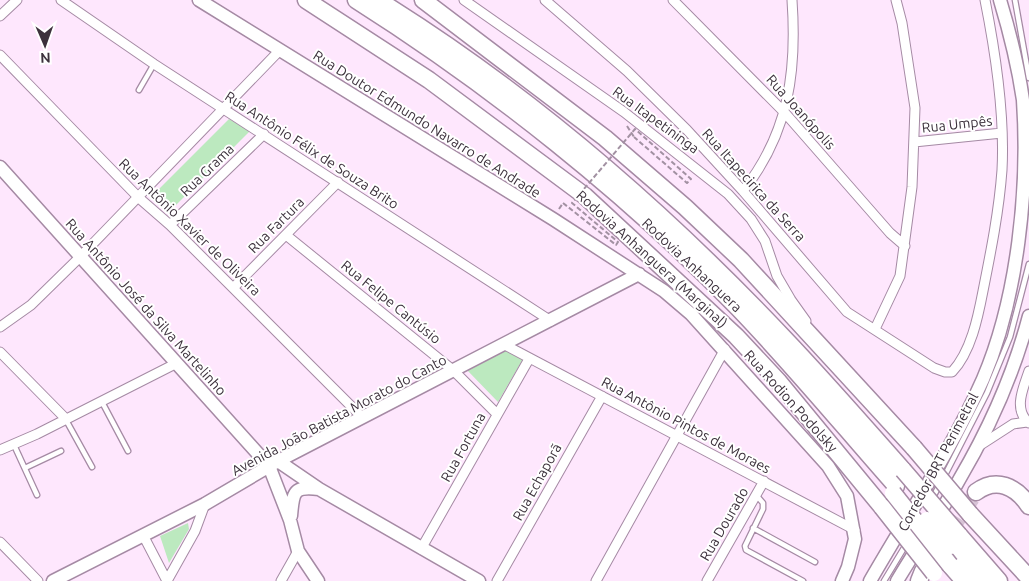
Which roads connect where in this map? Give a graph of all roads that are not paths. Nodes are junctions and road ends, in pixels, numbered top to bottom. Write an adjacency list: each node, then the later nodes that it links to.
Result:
1 (17, 0): 16 (street)
2 (61, 0): 19 (street, Rua Antônio Félix de Souza Brito)
3 (199, 0): 17 (street, Rua Doutor Edmundo Navarro de Andrade)
4 (306, 0): 87 (highway, Rodovia Anhanguera (Marginal), bridge)
5 (356, 0): 69 (highway, Rodovia Anhanguera)
6 (380, 0): 82 (highway, Rodovia Anhanguera, bridge)
7 (423, 0): 43 (highway)
8 (464, 0): 43 (street, Rua Itapetininga)
9 (545, 0): 29 (street, Rua Itapecirica da Serra)
10 (673, 0): 23 (street, Rua Joanópolis)
11 (792, 0): 23 (street)
12 (896, 0): 26 (street)
13 (985, 0): 24 (street)
14 (1000, 0): 100 (street)
15 (1015, 0): 20 (lane)
16 (0, 16)
17 (280, 50): 22 (street); 36 (street, Rua Doutor Edmundo Navarro de Andrade)
18 (0, 55): 30 (street, Rua Antônio Xavier de Oliveira)
19 (154, 64): 21 (lane); 22 (street, Rua Antônio Félix de Souza Brito)
20 (1029, 78)
21 (139, 90)
22 (222, 108): 25 (street, Rua Antônio Félix de Souza Brito); 30 (street)
23 (785, 113): 29 (street); 33 (street, Rua Joanópolis)
24 (1002, 133): 26 (street, Rua Umpês); 41 (street, Rua Itapecirica da Serra)
25 (264, 134): 28 (street, Rua Antônio Félix de Souza Brito); 31 (street, Rua Grama)
26 (914, 142): 33 (street)
27 (0, 167): 34 (street, Rua Antônio José da Silva Martelinho)
28 (338, 182): 32 (street, Rua Fartura); 39 (street, Rua Antônio Félix de Souza Brito)
29 (743, 191): 41 (street, Rua Itapecirica da Serra)
30 (139, 198): 31 (street, Rua Antônio Xavier de Oliveira); 34 (street)
31 (170, 225): 37 (street, Rua Antônio Xavier de Oliveira)
32 (286, 235): 37 (street, Rua Fartura); 48 (street, Rua Felipe Cantúsio)
33 (905, 246): 41 (street)
34 (81, 256): 40 (street); 47 (street, Rua Antônio José da Silva Martelinho)
35 (1029, 264): 76 (lane, Corredor BRT Perimetral)
36 (639, 274): 39 (street, Avenida João Batista Morato do Canto); 44 (street, Rua Rodion Podolsky)
37 (233, 288): 53 (street, Rua Antônio Xavier de Oliveira)
38 (1029, 316): 59 (street)
39 (551, 320): 42 (street, Avenida João Batista Morato do Canto)
40 (0, 327)
41 (875, 328)
42 (505, 345): 46 (street, Rua Antônio Pintos de Moraes); 48 (street, Avenida João Batista Morato do Canto)
43 (823, 348): 88 (highway, bridge)
44 (725, 349): 56 (street); 80 (street, Rua Rodion Podolsky)
45 (0, 352): 54 (street)
46 (529, 359): 50 (street, Rua Antônio Pintos de Moraes); 52 (street, Rua Fortuna)
47 (177, 363): 51 (street); 62 (street, Rua Antônio José da Silva Martelinho)
48 (454, 371): 52 (street, Rua Felipe Cantúsio); 53 (street, Avenida João Batista Morato do Canto)
49 (1029, 371): 55 (street)
50 (602, 396): 56 (street, Rua Antônio Pintos de Moraes); 95 (street, Rua Echaporã)
51 (101, 401): 54 (street); 61 (lane)
52 (497, 414): 84 (street, Rua Fortuna)
53 (362, 417): 62 (street, Avenida João Batista Morato do Canto)
54 (66, 419): 57 (street); 63 (lane)
55 (1028, 423): 59 (street)
56 (677, 436): 66 (street, Rua Antônio Pintos de Moraes); 96 (street)
57 (14, 445): 58 (street); 64 (lane)
58 (0, 450)
59 (975, 450): 102 (street)
60 (61, 451): 64 (lane)
61 (128, 451)
62 (274, 464): 65 (street); 67 (street); 74 (street, Avenida João Batista Morato do Canto)
63 (92, 467)
64 (24, 468): 72 (lane)
65 (297, 474): 68 (street); 70 (street)
66 (764, 481): 73 (street, Rua Dourado); 80 (street, Rua Antônio Pintos de Moraes)
67 (277, 486): 70 (street); 78 (street)
68 (319, 489): 70 (street); 84 (street)
69 (894, 489): 82 (highway, Rodovia Anhanguera, bridge); 103 (highway, bridge)
70 (296, 491): 78 (street)
71 (976, 492): 75 (highway)
72 (37, 495)
73 (756, 495): 79 (lane); 97 (street, Rua Dourado)
74 (205, 504): 81 (street, Avenida João Batista Morato do Canto); 92 (street)
75 (1029, 506)
76 (927, 507)
77 (922, 516): 101 (lane, Corredor BRT Perimetral)
78 (290, 520): 85 (street)
79 (753, 528): 86 (lane); 98 (lane)
80 (855, 530): 99 (street, Rua Rodion Podolsky)
81 (143, 535): 91 (street, Avenida João Batista Morato do Canto); 92 (street)
82 (955, 541): 104 (highway, Rodovia Anhanguera); 105 (highway, Rodovia Anhanguera)
83 (0, 542): 90 (street)
84 (421, 549): 94 (street)
85 (298, 551): 89 (street); 93 (street)
86 (815, 562)
87 (929, 576)
88 (1029, 578)
89 (284, 580)
90 (38, 581)
91 (53, 581)
92 (167, 581)
93 (318, 581)
94 (479, 581)
95 (497, 581)
96 (596, 581)
97 (707, 581)
98 (803, 581)
99 (842, 581)
100 (870, 581)
101 (884, 581)
102 (897, 581)
103 (964, 581)
104 (982, 581)
105 (999, 581)

